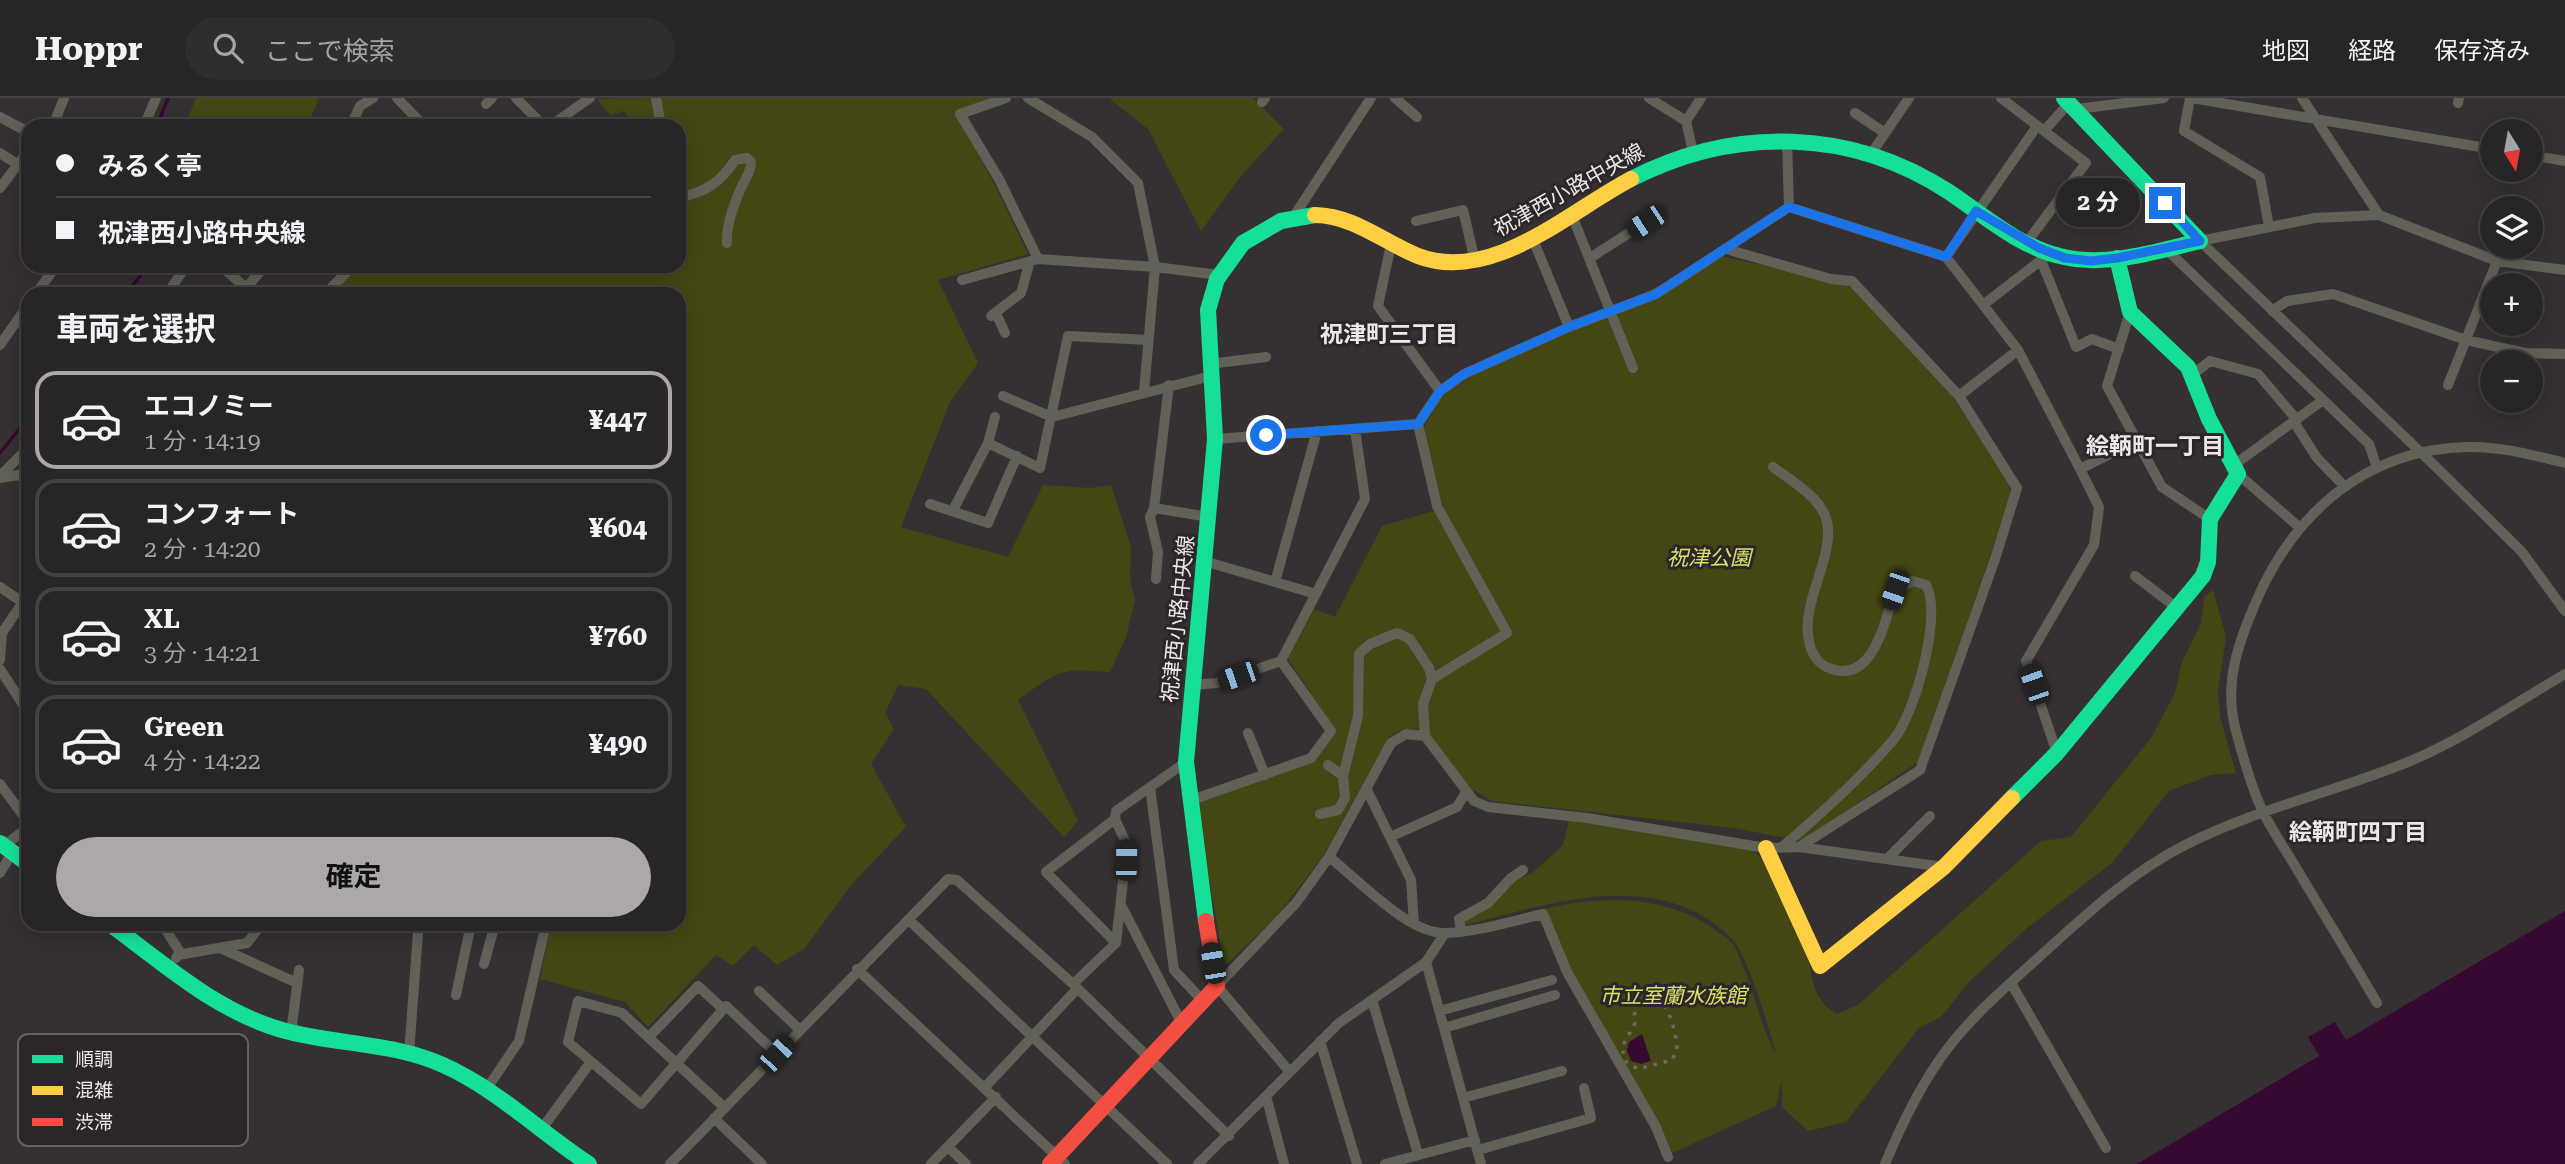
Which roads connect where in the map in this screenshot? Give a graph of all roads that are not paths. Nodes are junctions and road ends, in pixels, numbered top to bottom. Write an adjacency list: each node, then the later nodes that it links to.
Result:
1 (64, 98): 23 (street)
2 (156, 98): 24 (street)
3 (373, 98): 25 (street)
4 (397, 98): 26 (street)
5 (516, 98): 27 (street)
6 (590, 98): 28 (street)
7 (656, 98): 29 (street)
8 (1006, 98): 65 (street)
9 (1028, 98): 68 (street)
10 (1371, 98): 50 (street)
11 (1395, 98): 22 (street)
12 (1649, 98): 31 (street)
13 (1701, 98): 31 (street)
14 (2001, 98): 33 (street)
15 (2164, 98): 19 (street)
16 (2191, 98): 30 (street); 53 (street)
17 (2301, 98): 30 (street)
18 (1906, 99): 34 (street)
19 (2070, 103): 33 (street); 55 (main road)
20 (1855, 113): 34 (street)
21 (0, 117): 32 (street)
22 (1417, 117)
23 (56, 119)
24 (147, 119)
25 (354, 119)
26 (417, 119)
27 (537, 119)
28 (560, 119)
29 (660, 119)
30 (2315, 119): 36 (street); 49 (street)
31 (1686, 121): 37 (street)
32 (21, 128)
33 (2041, 129): 47 (street); 56 (street)
34 (1885, 133): 39 (street)
35 (1787, 139): 37 (main road, 祝津西小路中央線); 39 (main road, 祝津西小路中央線); 46 (street)
36 (2480, 147)
37 (1693, 152): 48 (main road, 祝津西小路中央線)
38 (0, 153): 43 (street)
39 (1871, 154): 47 (main road, 祝津西小路中央線)
40 (2543, 157): 42 (street)
41 (21, 159): 43 (street)
42 (2565, 161)
43 (17, 164): 44 (street)
44 (0, 188)
45 (686, 195): 57 (street)
46 (1789, 207): 60 (street); 61 (street)
47 (1976, 211): 56 (main road, 祝津西小路中央線); 61 (street)
48 (1572, 213): 54 (main road, 祝津西小路中央線); 63 (street)
49 (2379, 215): 53 (street); 67 (street)
50 (1294, 216): 58 (main road, 祝津西小路中央線); 72 (main road, 祝津西小路中央線)
51 (1416, 221): 66 (street)
52 (1646, 222): 63 (street)
53 (2269, 227): 55 (street)
54 (1532, 237): 66 (main road, 祝津西小路中央線); 81 (street)
55 (2200, 241): 59 (main road, 祝津西小路中央線); 78 (street)
56 (2027, 242): 62 (main road, 祝津西小路中央線)
57 (727, 243)
58 (1391, 244): 66 (main road, 祝津西小路中央線); 95 (street)
59 (2165, 248): 64 (main road, 祝津西小路中央線); 99 (street)
60 (1726, 249): 77 (street); 97 (street)
61 (1946, 257): 76 (street)
62 (2045, 257): 64 (main road, 祝津西小路中央線); 76 (street); 86 (street)
63 (1590, 258): 77 (street)
64 (2117, 258): 79 (main road)
65 (1034, 260): 68 (street); 73 (street); 82 (street)
66 (1475, 261)
67 (2497, 261): 69 (street); 83 (street)
68 (1155, 267): 72 (street); 84 (street)
69 (2565, 269)
70 (229, 273): 74 (street)
71 (346, 273): 75 (street)
72 (1219, 275): 91 (main road, 祝津西小路中央線)
73 (962, 280)
74 (245, 287)
75 (332, 287)
76 (1983, 305): 87 (street)
77 (1611, 310): 81 (street); 90 (street)
78 (2272, 311): 83 (street); 134 (street, bridge)
79 (2130, 312): 86 (street); 92 (main road)
80 (21, 315): 85 (street)
81 (1569, 327): 95 (street)
82 (1004, 332)
83 (2466, 340): 88 (street); 94 (street)
84 (1149, 341): 96 (street); 101 (street)
85 (0, 345)
86 (2119, 349): 107 (street)
87 (2018, 350): 97 (street); 114 (street)
88 (2565, 354)
89 (1266, 357): 91 (street)
90 (1633, 368)
91 (1210, 370): 93 (street); 106 (main road, 祝津西小路中央線)
92 (2192, 375): 102 (street); 115 (main road)
93 (1170, 385): 96 (street); 120 (street)
94 (2448, 385)
95 (1440, 391): 103 (street)
96 (1144, 392): 101 (street)
97 (1959, 396): 162 (street)
98 (1003, 397): 101 (street)
99 (2323, 400): 102 (street); 113 (street)
100 (995, 417): 108 (street)
101 (1052, 417): 110 (street)
102 (2295, 421): 115 (street); 118 (street)
103 (1418, 424): 104 (street); 140 (street)
104 (1356, 429): 105 (street); 130 (street)
105 (1317, 431): 106 (street); 128 (street)
106 (1215, 439): 122 (main road, 祝津西小路中央線)
107 (2136, 441): 114 (street); 123 (street)
108 (988, 443): 110 (street); 121 (street)
109 (21, 455): 117 (street)
110 (1017, 456): 121 (street)
111 (2565, 463): 113 (street)
112 (1773, 467): 164 (street)
113 (2378, 468): 118 (street)
114 (2080, 469): 145 (street)
115 (2236, 470): 123 (main road); 124 (street)
116 (21, 476): 117 (street)
117 (0, 477)
118 (2345, 487): 124 (street)
119 (930, 504): 121 (street)
120 (1154, 508): 122 (street); 127 (street)
121 (953, 510)
122 (1209, 517): 125 (main road, 祝津西小路中央線)
123 (2210, 519): 132 (main road)
124 (2299, 527): 155 (street)
125 (1204, 561): 128 (street); 141 (main road, 祝津西小路中央線)
126 (2135, 576): 132 (street)
127 (1156, 579)
128 (1275, 582): 130 (street)
129 (0, 587): 131 (street)
130 (1316, 594): 137 (street)
131 (21, 601)
132 (2177, 608): 145 (main road)
133 (21, 609): 135 (street)
134 (2565, 611)
135 (1, 634): 136 (street)
136 (0, 660)
137 (1281, 661): 141 (street); 148 (street)
138 (0, 669): 142 (street)
139 (2565, 674): 155 (street)
140 (1432, 680): 144 (street); 149 (street)
141 (1192, 685): 146 (main road, 祝津西小路中央線)
142 (21, 701)
143 (1248, 733): 148 (street)
144 (1425, 736): 152 (street); 153 (street)
145 (2057, 753): 168 (main road)
146 (1186, 762): 151 (street); 154 (main road, 祝津西小路中央線)
147 (1328, 765): 149 (street)
148 (1265, 775): 154 (street)
149 (1343, 776): 157 (street)
150 (0, 784): 156 (street)
151 (1150, 787): 159 (street); 199 (street)
152 (1366, 788): 161 (street); 165 (street)
153 (1466, 792): 161 (street); 164 (street)
154 (1189, 801): 194 (main road, 祝津西小路中央線)
155 (2263, 812): 192 (street); 200 (street)
156 (21, 814)
157 (1320, 814)
158 (1930, 816): 167 (street)
159 (1115, 819): 171 (street); 183 (street)
160 (21, 832): 163 (street)
161 (1390, 837): 173 (street)
162 (1798, 847): 164 (street); 167 (street)
163 (6, 848): 166 (main road); 170 (street)
164 (1774, 848): 168 (main road)
165 (1329, 857): 173 (street); 194 (street)
166 (21, 859)
167 (1887, 859): 168 (street)
168 (1944, 867)
169 (1523, 870): 181 (street)
170 (0, 873)
171 (1121, 905): 183 (street); 203 (street)
172 (909, 920): 188 (street); 193 (street); 207 (street)
173 (1414, 924): 182 (street)
174 (122, 931): 185 (main road)
175 (166, 931): 185 (street)
176 (256, 931): 184 (street)
177 (419, 931): 210 (street)
178 (470, 931): 196 (street)
179 (493, 931): 187 (street)
180 (544, 931): 219 (street)
181 (1461, 931): 182 (street); 232 (street)
182 (1445, 933): 186 (street)
183 (1116, 943): 193 (street)
184 (218, 948): 185 (street); 191 (street)
185 (174, 961): 206 (main road)
186 (1426, 962): 198 (street); 202 (street)
187 (484, 964)
188 (857, 969): 205 (street); 217 (street)
189 (299, 970): 191 (street)
190 (1552, 980): 202 (street)
191 (297, 983): 206 (street)
192 (2011, 983): 230 (street); 245 (street)
193 (1075, 986): 207 (street); 212 (street)
194 (1217, 986): 199 (main road); 215 (street)
195 (759, 991): 205 (street)
196 (456, 995)
197 (1556, 995): 204 (street)
198 (1372, 1000): 209 (street); 231 (street)
199 (1203, 1001): 203 (main road)
200 (2377, 1003)
201 (723, 1009): 208 (street); 211 (street); 213 (street)
202 (1439, 1011): 204 (street)
203 (1182, 1024): 212 (main road)
204 (1444, 1028): 222 (street)
205 (800, 1030): 211 (street)
206 (291, 1032): 210 (main road)
207 (1033, 1036): 217 (street); 223 (street)
208 (649, 1037): 213 (street); 214 (street)
209 (1320, 1041): 215 (street); 242 (street)
210 (409, 1054): 219 (main road)
211 (777, 1054): 224 (street)
212 (1149, 1058): 223 (main road); 227 (street)
213 (678, 1062): 214 (street); 224 (street)
214 (590, 1063): 226 (street)
215 (1290, 1070): 220 (street)
216 (1562, 1072): 222 (street)
217 (985, 1087): 221 (street)
218 (1584, 1088): 228 (street)
219 (486, 1090): 226 (main road)
220 (1266, 1096): 227 (street); 241 (street)
221 (996, 1097): 229 (street); 233 (street)
222 (1463, 1098): 228 (street)
223 (1105, 1105): 233 (main road); 239 (street)
224 (725, 1108): 225 (street)
225 (714, 1118): 235 (street); 236 (street)
226 (541, 1130): 234 (main road)
227 (1229, 1136): 240 (street)
228 (1476, 1145): 231 (street); 244 (street)
229 (948, 1147): 237 (street); 238 (street)
230 (2106, 1149)
231 (1418, 1154): 243 (street)
232 (1668, 1157)
233 (1057, 1161)
234 (589, 1164)
235 (670, 1164)
236 (762, 1164)
237 (931, 1164)
238 (966, 1164)
239 (1167, 1164)
240 (1198, 1164)
241 (1284, 1164)
242 (1357, 1164)
243 (1385, 1164)
244 (1482, 1164)
245 (1885, 1164)

